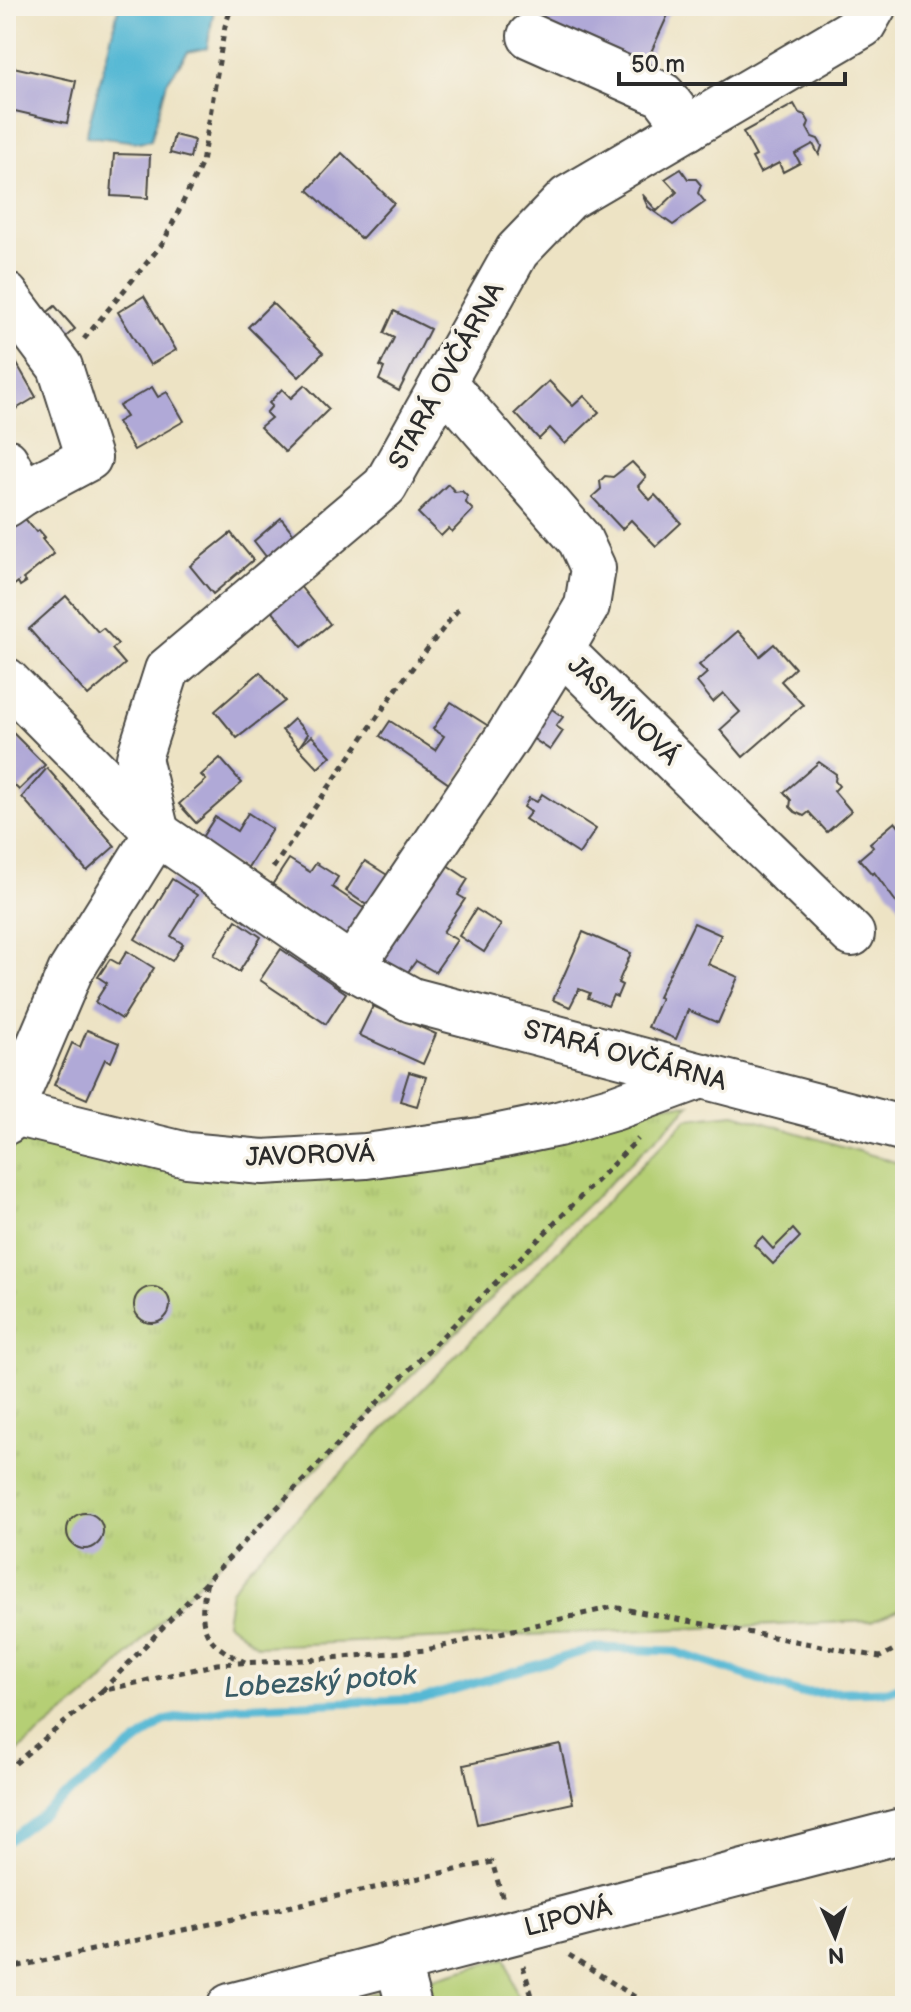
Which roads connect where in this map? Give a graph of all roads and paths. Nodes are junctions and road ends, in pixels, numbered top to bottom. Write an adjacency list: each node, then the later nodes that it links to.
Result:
1 (232, 6): 6 (path)
2 (874, 6): 4 (street, STARÁ OVČÁRNA)
3 (530, 36): 4 (street)
4 (688, 128): 7 (street, STARÁ OVČÁRNA)
5 (6, 295): 6 (street)
6 (60, 367): 8 (street)
7 (443, 382): 10 (street, JASMÍNOVÁ); 12 (street, STARÁ OVČÁRNA)
8 (12, 486)
9 (460, 607): 13 (path)
10 (561, 650): 14 (street, JASMÍNOVÁ); 15 (street)
11 (6, 680): 12 (street, STARÁ OVČÁRNA)
12 (157, 833): 13 (street, STARÁ OVČÁRNA); 17 (street)
13 (252, 898): 15 (street, STARÁ OVČÁRNA)
14 (852, 934)
15 (352, 967): 16 (street, STARÁ OVČÁRNA)
16 (701, 1076): 18 (street, JAVOROVÁ); 19 (street, STARÁ OVČÁRNA)
17 (7, 1115): 18 (street, JAVOROVÁ)
18 (630, 1120): 20 (path)
19 (905, 1129)
20 (207, 1581): 22 (path); 23 (path)
21 (905, 1644): 22 (path)
22 (247, 1663): 23 (path)
23 (102, 1691): 24 (path)
24 (6, 1771)
25 (905, 1830): 26 (street, LIPOVÁ)
26 (513, 1932): 28 (street, LIPOVÁ); 29 (path)
27 (560, 1949): 33 (path)
28 (397, 1961): 30 (street, LIPOVÁ); 32 (street)
29 (6, 1969)
30 (295, 1998): 31 (street, LIPOVÁ)
31 (230, 2006)
32 (409, 2006)
33 (649, 2006)

